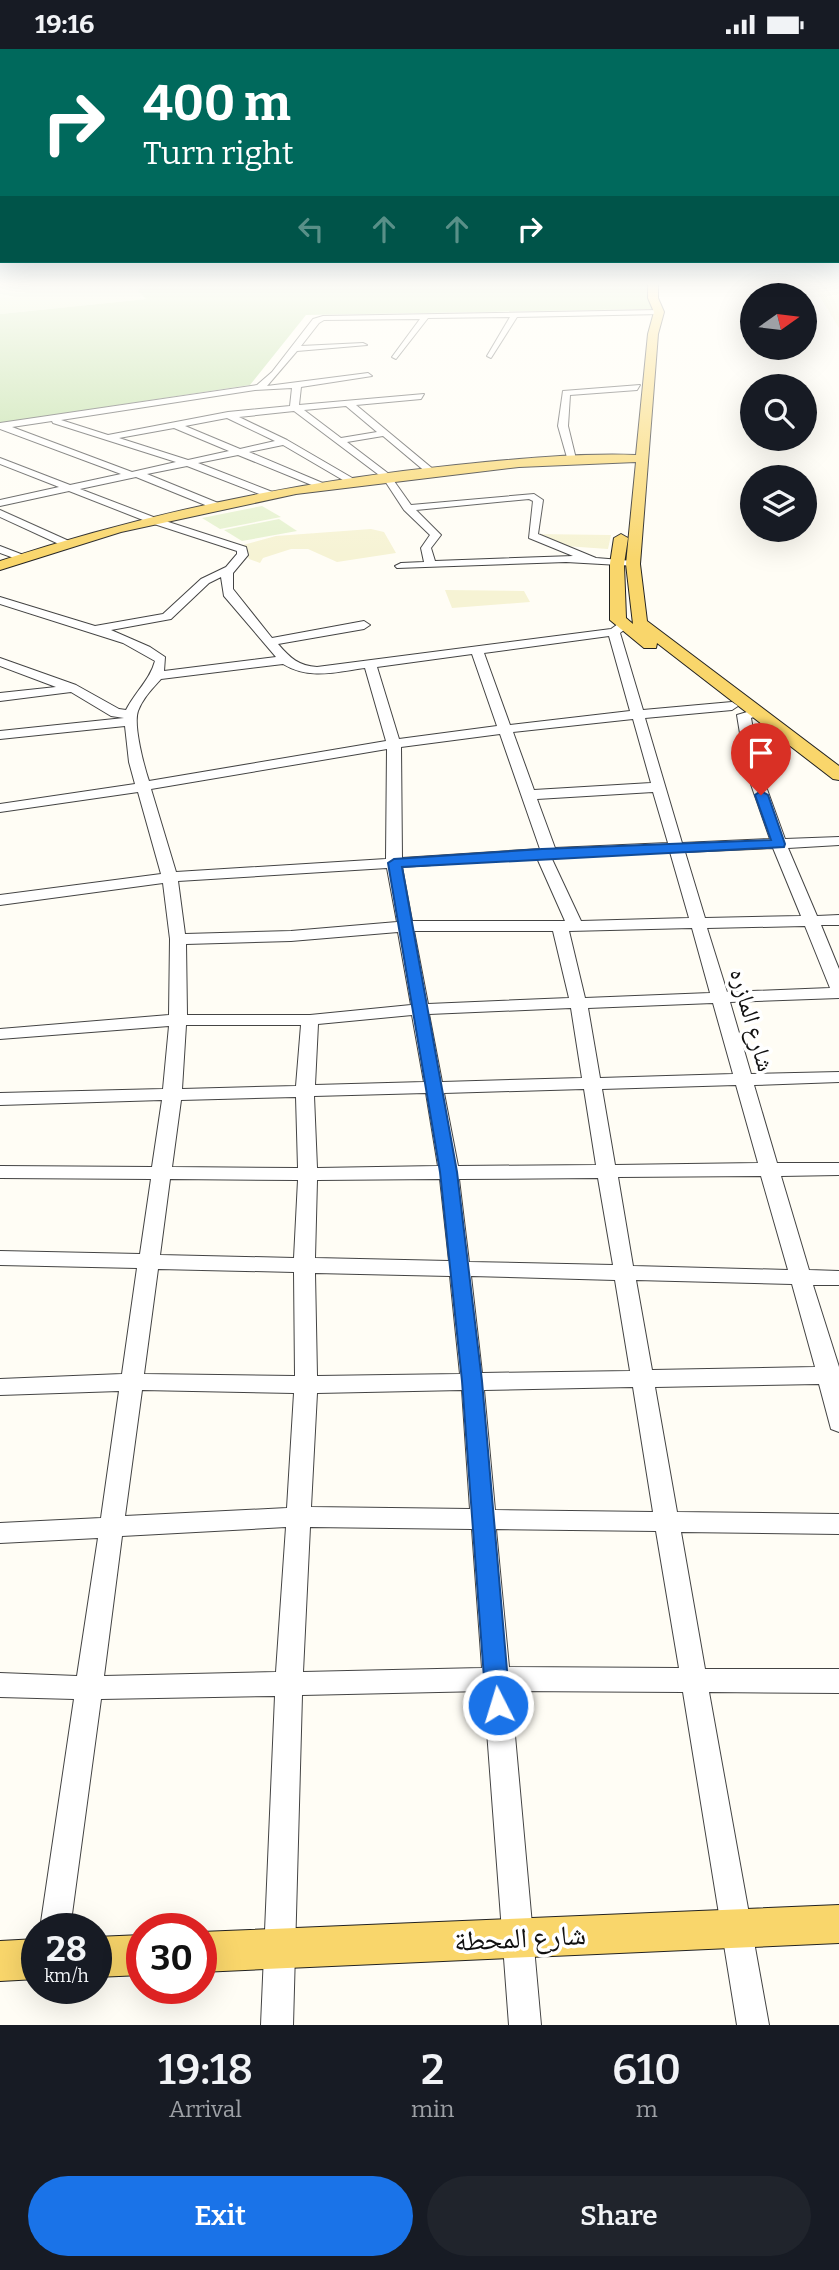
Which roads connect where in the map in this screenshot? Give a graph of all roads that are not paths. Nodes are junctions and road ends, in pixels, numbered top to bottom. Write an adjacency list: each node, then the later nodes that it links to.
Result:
1 (262, 374): 15 (street)
2 (273, 374): 8 (street)
3 (640, 374): 7 (main road)
4 (648, 374): 22 (main road)
5 (368, 376): 6 (street)
6 (297, 385): 8 (street); 11 (street)
7 (637, 387): 21 (street); 22 (main road)
8 (251, 390): 13 (street)
9 (421, 395): 10 (street)
10 (347, 402): 11 (street); 16 (street)
11 (294, 407): 12 (street); 18 (street)
12 (228, 415): 14 (street); 19 (street)
13 (50, 419): 15 (street); 17 (street)
14 (173, 424): 17 (street); 20 (street)
15 (0, 425): 26 (street)
16 (386, 433): 18 (street); 25 (street)
17 (109, 437): 24 (street)
18 (337, 441): 27 (street)
19 (284, 442): 20 (street); 28 (street)
20 (236, 451): 24 (street); 29 (street)
21 (571, 459): 22 (main road); 25 (main road)
22 (637, 459): 41 (main road); 42 (main road)
23 (0, 461): 30 (street)
24 (188, 463): 26 (street); 31 (street)
25 (430, 471): 27 (main road)
26 (134, 474): 30 (street); 33 (street)
27 (386, 476): 28 (main road); 34 (street)
28 (351, 481): 29 (main road)
29 (323, 486): 31 (main road)
30 (71, 487): 32 (street); 36 (street)
31 (271, 495): 33 (main road)
32 (0, 503)
33 (219, 507): 36 (main road)
34 (408, 509): 40 (street); 45 (street)
35 (0, 513): 37 (street)
36 (152, 520): 37 (main road); 46 (street)
37 (65, 543): 39 (main road)
38 (0, 549): 39 (street)
39 (22, 558): 43 (main road)
40 (592, 561): 41 (street); 45 (street)
41 (617, 564): 42 (street); 49 (main road)
42 (633, 564): 49 (main road)
43 (0, 566)
44 (401, 566): 45 (street)
45 (431, 566)
46 (227, 570): 50 (street); 51 (street)
47 (2, 602): 50 (street)
48 (364, 625): 51 (street)
49 (626, 627): 52 (street); 59 (main road); 59 (main road); 60 (street, شارع المازره)
50 (93, 630): 56 (street)
51 (269, 642): 53 (street)
52 (477, 650): 55 (street); 62 (street)
53 (285, 660): 55 (street); 56 (street)
54 (0, 662): 57 (street)
55 (371, 666): 64 (street)
56 (158, 676): 61 (street)
57 (72, 688): 58 (street); 61 (street)
58 (0, 697)
59 (744, 711): 60 (street); 65 (main road); 68 (main road); 72 (street)
60 (638, 714): 62 (street); 67 (street, شارع المازره)
61 (131, 717): 63 (street); 66 (street)
62 (506, 731): 64 (street); 69 (street)
63 (0, 735)
64 (394, 744): 66 (street); 75 (street)
65 (839, 775)
66 (141, 787): 70 (street); 76 (street)
67 (659, 787): 69 (street); 73 (street, شارع المازره)
68 (839, 789)
69 (529, 795): 74 (street)
70 (0, 808)
71 (839, 841): 72 (street)
72 (779, 844): 73 (street); 80 (street)
73 (676, 847): 74 (street); 79 (street, شارع المازره)
74 (546, 853): 75 (street); 82 (street)
75 (394, 863): 76 (street); 81 (street)
76 (170, 877): 77 (street); 83 (street)
77 (0, 900)
78 (839, 920): 80 (street)
79 (698, 922): 80 (street); 82 (street); 85 (street, شارع المازره)
80 (814, 922): 84 (street)
81 (407, 926): 82 (street); 83 (street); 87 (street)
82 (568, 926): 86 (street)
83 (178, 939): 88 (street)
84 (839, 991): 85 (street)
85 (719, 997): 86 (street); 92 (street, شارع المازره)
86 (578, 1002): 87 (street); 93 (street)
87 (418, 1009): 89 (street); 94 (street)
88 (178, 1020): 89 (street); 90 (street); 96 (street)
89 (310, 1020): 95 (street)
90 (0, 1034)
91 (839, 1077): 92 (street)
92 (743, 1080): 93 (street); 99 (street, شارع المازره)
93 (592, 1084): 94 (street); 100 (street)
94 (433, 1089): 95 (street); 103 (street)
95 (305, 1093): 96 (street); 104 (street)
96 (172, 1096): 97 (street); 102 (street)
97 (0, 1099)
98 (839, 1168): 99 (street)
99 (769, 1169): 100 (street); 110 (street, شارع المازره)
100 (607, 1171): 103 (street); 109 (street)
101 (0, 1172): 102 (street)
102 (161, 1172): 104 (street); 106 (street)
103 (449, 1172): 104 (street); 108 (street)
104 (308, 1174): 107 (street)
105 (0, 1258): 106 (street)
106 (148, 1263): 107 (street); 115 (street)
107 (304, 1265): 108 (street); 116 (street)
108 (459, 1269): 109 (street); 114 (street)
109 (624, 1273): 110 (street); 113 (street)
110 (800, 1277): 111 (street); 112 (street, شارع المازره)
111 (839, 1278)
112 (834, 1376): 113 (street); 118 (street, شارع المازره)
113 (642, 1378): 114 (street); 121 (street)
114 (472, 1381): 116 (street); 120 (street)
115 (132, 1382): 116 (street); 117 (street); 123 (street)
116 (306, 1385): 119 (street)
117 (0, 1387)
118 (839, 1423)
119 (299, 1517): 120 (street); 123 (street); 127 (street)
120 (481, 1521): 121 (street); 125 (street)
121 (667, 1522): 122 (street); 126 (street)
122 (839, 1524)
123 (111, 1525): 124 (street); 130 (street)
124 (0, 1533)
125 (496, 1679): 126 (street); 127 (street); 134 (street)
126 (693, 1679): 128 (street); 133 (street)
127 (289, 1681): 130 (street); 135 (street)
128 (839, 1681)
129 (0, 1685): 130 (street)
130 (88, 1688): 131 (street)
131 (57, 1913)
132 (839, 1924): 133 (main road, شارع المحطة)
133 (736, 1929): 134 (main road, شارع المحطة); 141 (street)
134 (519, 1938): 135 (main road, شارع المحطة); 140 (street)
135 (279, 1949): 136 (main road, شارع المحطة); 139 (street)
136 (217, 1951)
137 (21, 1960): 138 (main road)
138 (0, 1961)
139 (277, 2025)
140 (525, 2025)
141 (753, 2025)

